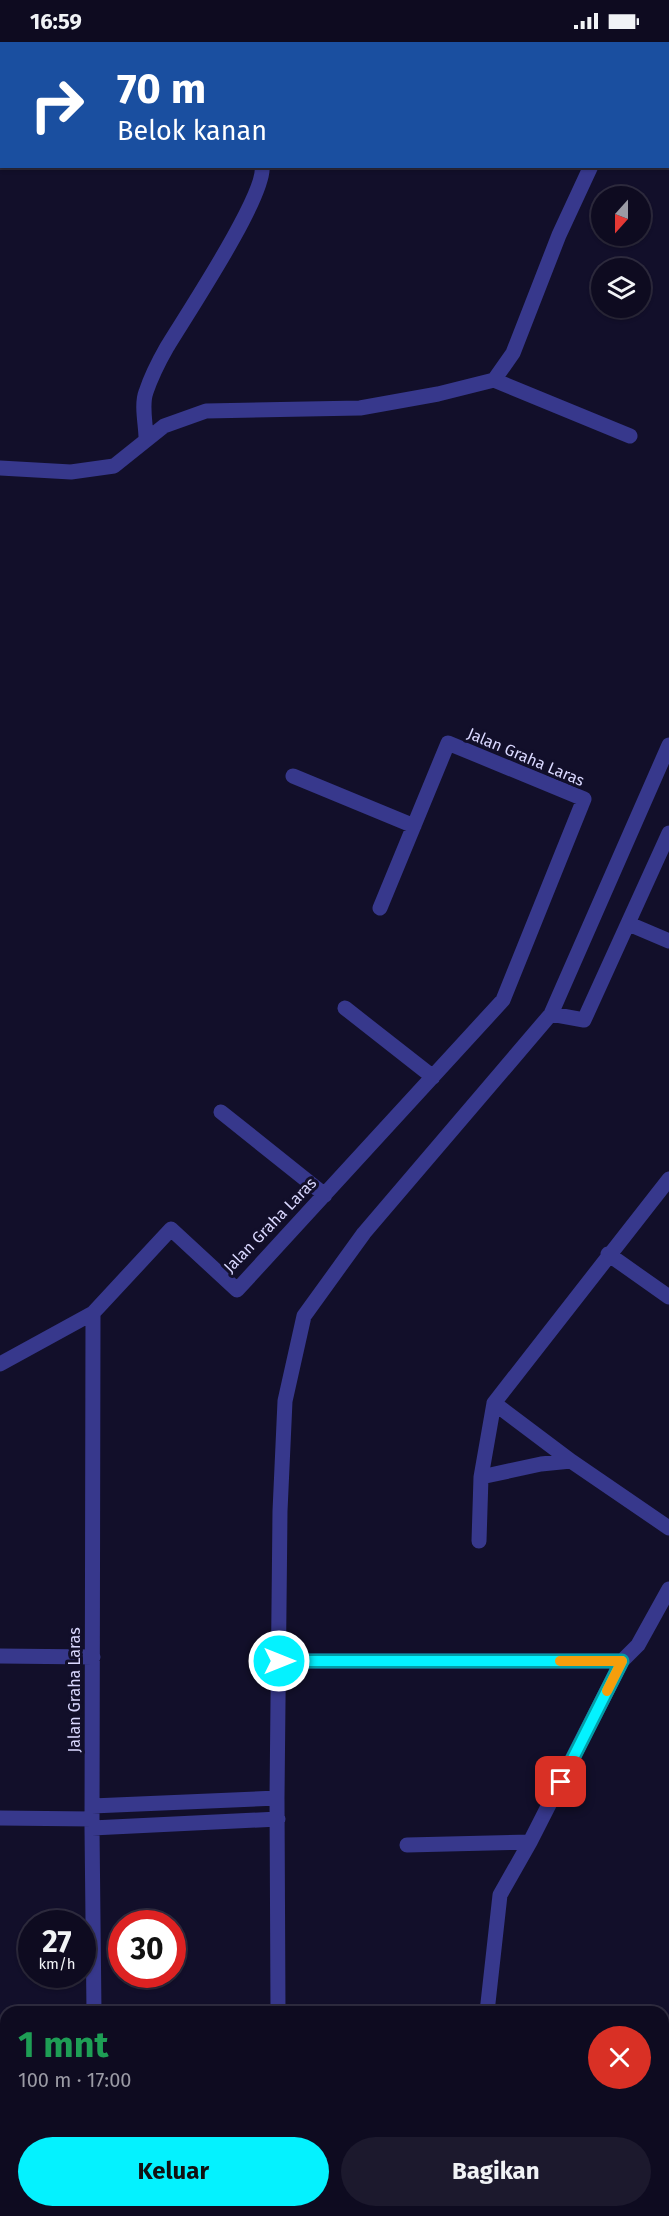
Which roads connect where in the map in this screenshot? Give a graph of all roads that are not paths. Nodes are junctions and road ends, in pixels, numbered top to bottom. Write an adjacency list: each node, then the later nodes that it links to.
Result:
1 (262, 168): 5 (street)
2 (590, 168): 3 (street)
3 (494, 380): 4 (street); 5 (street)
4 (630, 435)
5 (146, 438): 6 (street)
6 (0, 468)
7 (669, 745): 15 (street)
8 (293, 776): 9 (street)
9 (414, 826): 11 (street, Jalan Graha Laras); 16 (street, Jalan Graha Laras)
10 (669, 833): 12 (street)
11 (380, 908)
12 (629, 924): 13 (street); 15 (street)
13 (669, 941)
14 (345, 1008): 16 (street)
15 (551, 1014): 32 (street)
16 (433, 1077): 19 (street, Jalan Graha Laras)
17 (221, 1112): 19 (street)
18 (669, 1179): 20 (street)
19 (325, 1195): 22 (street, Jalan Graha Laras)
20 (608, 1254): 21 (street); 24 (street)
21 (669, 1297)
22 (93, 1313): 23 (street); 31 (street, Jalan Graha Laras)
23 (0, 1364)
24 (494, 1403): 25 (street); 26 (street)
25 (571, 1461): 26 (street); 27 (street)
26 (481, 1477): 28 (street)
27 (669, 1528)
28 (479, 1541)
29 (669, 1589): 33 (street)
30 (0, 1656): 31 (street)
31 (93, 1657): 35 (street, Jalan Graha Laras)
32 (279, 1661): 33 (street); 34 (street)
33 (622, 1661): 38 (street)
34 (277, 1798): 35 (street); 37 (street)
35 (92, 1817): 36 (street); 37 (street); 40 (street, Jalan Graha Laras)
36 (0, 1818)
37 (278, 1819): 41 (street)
38 (530, 1842): 39 (street); 42 (street)
39 (407, 1845)
40 (94, 2006)
41 (278, 2006)
42 (488, 2006)

